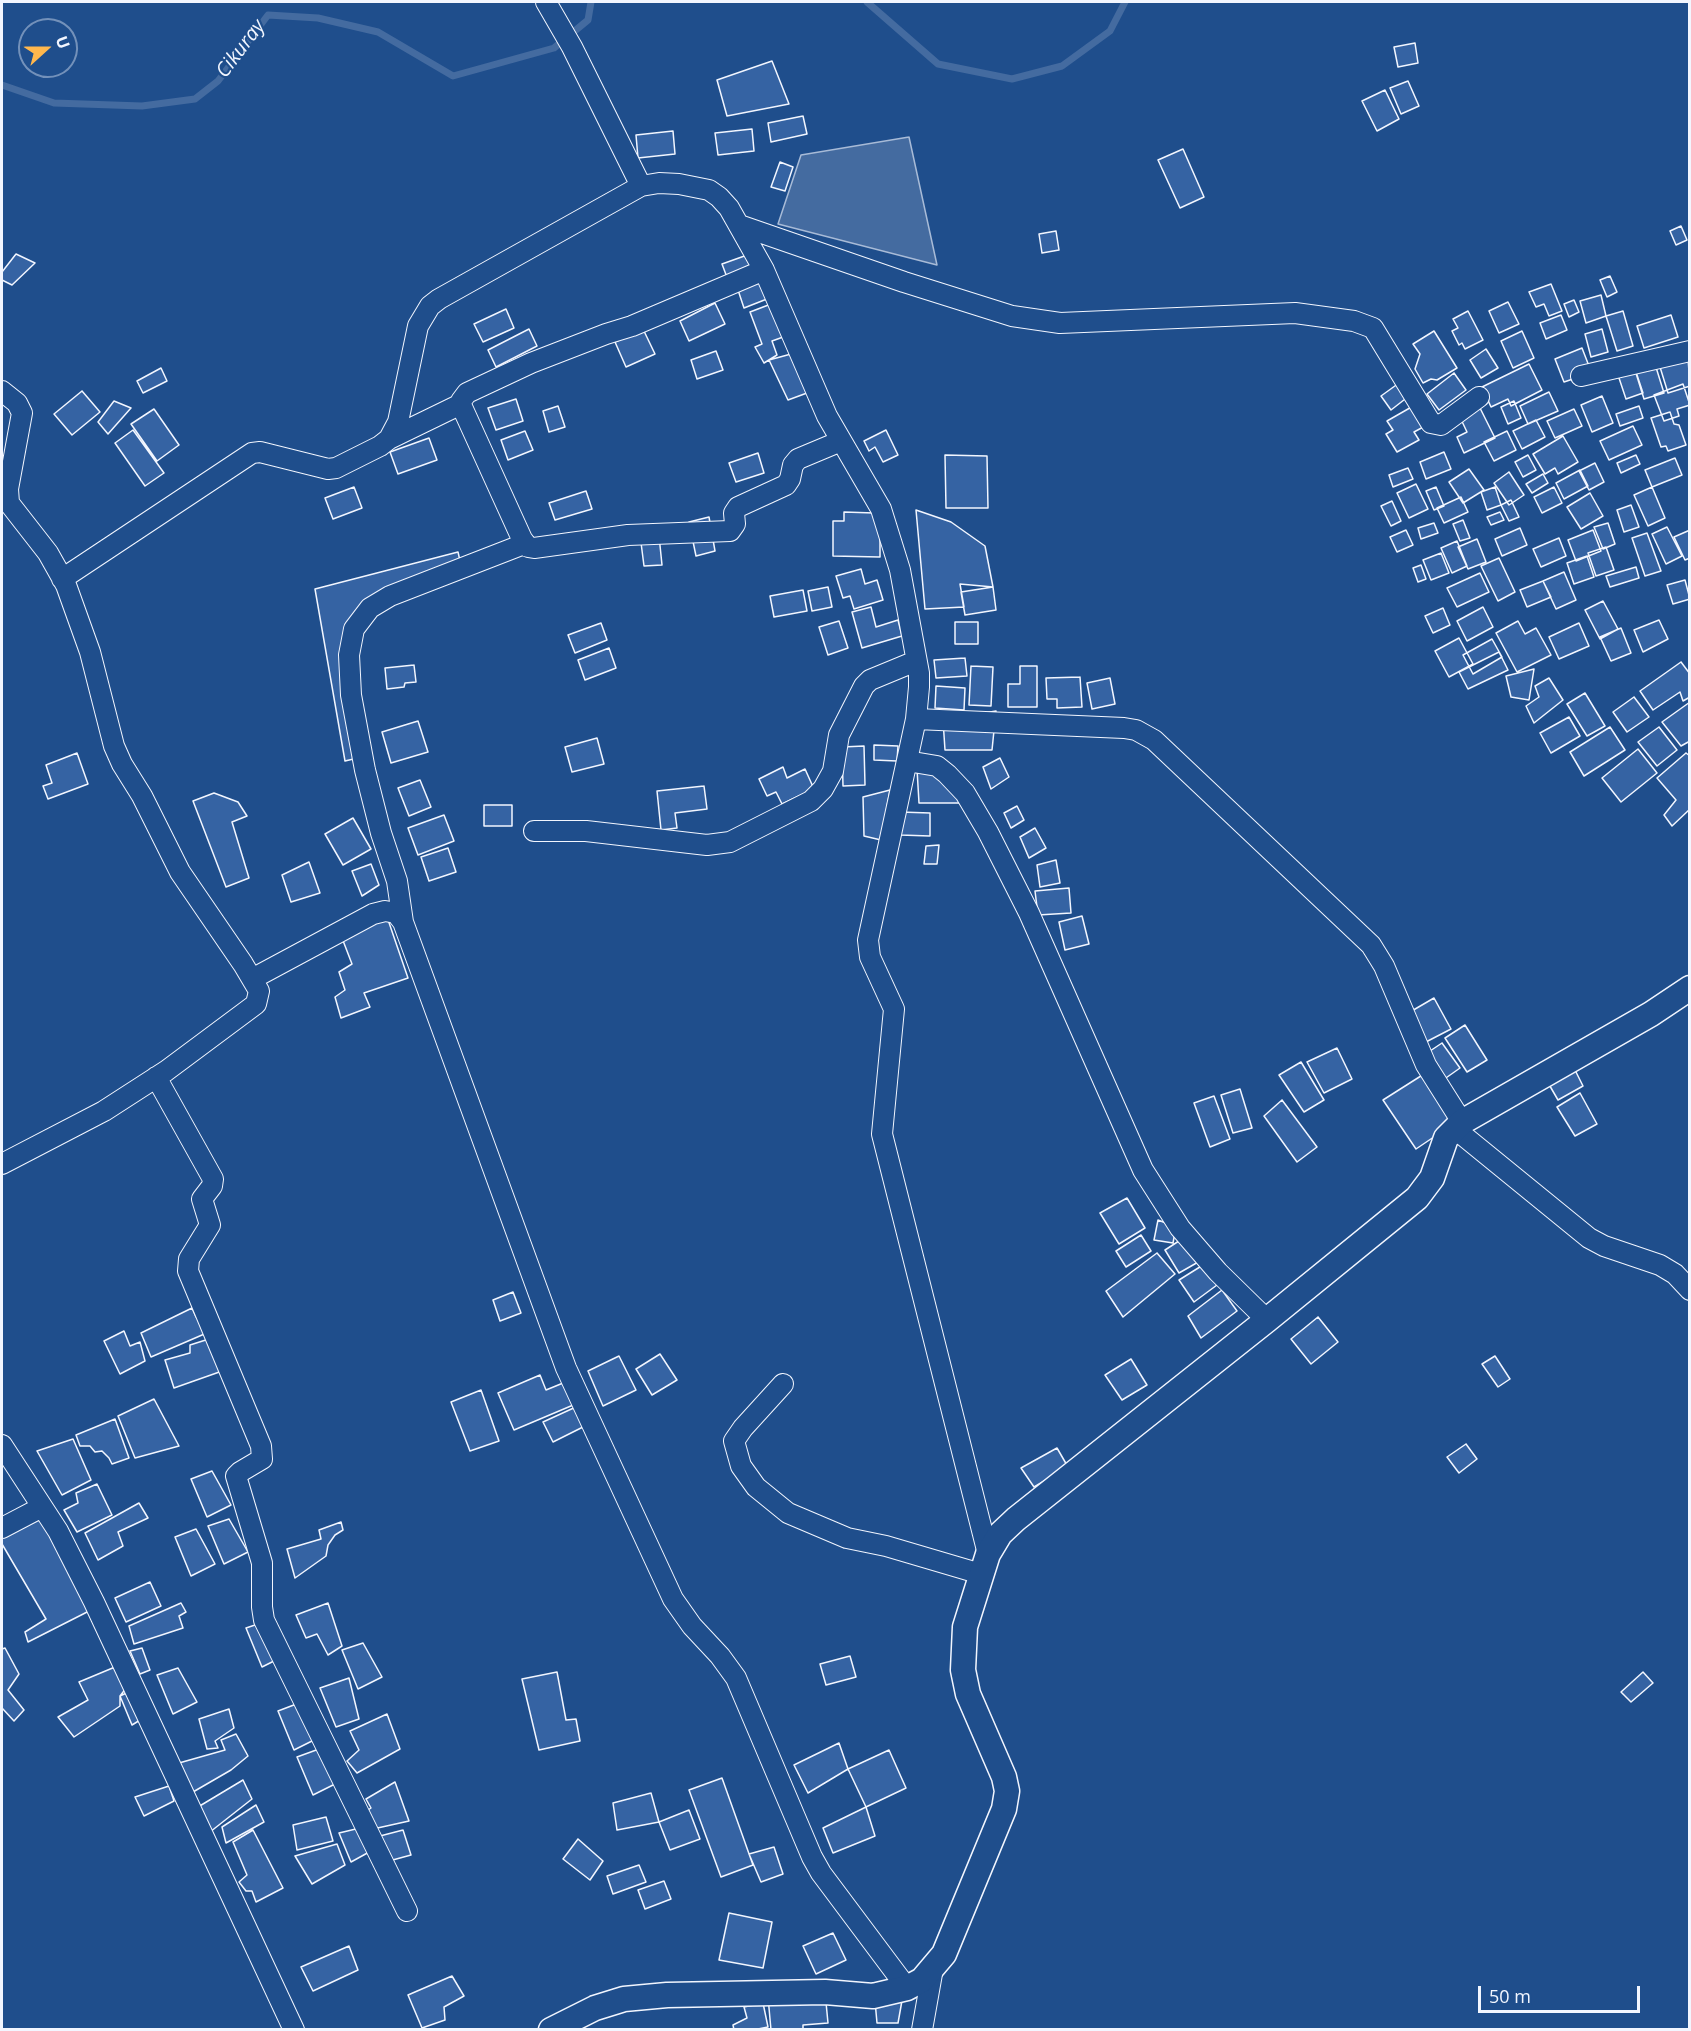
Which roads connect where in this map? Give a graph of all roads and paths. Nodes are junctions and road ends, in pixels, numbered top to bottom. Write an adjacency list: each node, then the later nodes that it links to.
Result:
1 (546, 2): 2 (street)
2 (641, 186): 3 (street); 10 (street)
3 (739, 225): 4 (street); 8 (street)
4 (764, 270): 9 (street); 11 (street)
5 (1689, 351): 6 (street)
6 (1581, 376)
7 (2, 391): 13 (street)
8 (1479, 397)
9 (461, 404): 10 (street); 12 (street)
10 (389, 439): 13 (street)
11 (841, 441): 12 (street); 14 (street)
12 (525, 544): 18 (street)
13 (62, 579): 19 (street)
14 (916, 661): 15 (street); 17 (street)
15 (916, 719): 16 (street); 22 (street)
16 (907, 761): 25 (street); 30 (street)
17 (534, 831)
18 (403, 922): 19 (street); 33 (street)
19 (252, 979): 21 (street)
20 (1689, 988): 22 (street)
21 (156, 1077): 23 (street); 31 (street)
22 (1458, 1125): 24 (street); 25 (street)
23 (2, 1164)
24 (1689, 1290)
25 (1267, 1320): 30 (street)
26 (783, 1384): 30 (street)
27 (2, 1445): 28 (street)
28 (42, 1507): 29 (street); 34 (street)
29 (2, 1528)
30 (985, 1564): 32 (street)
31 (406, 1911)
32 (933, 1968): 33 (street); 36 (street)
33 (907, 1988): 35 (street)
34 (294, 2030)
35 (551, 2030)
36 (922, 2030)

